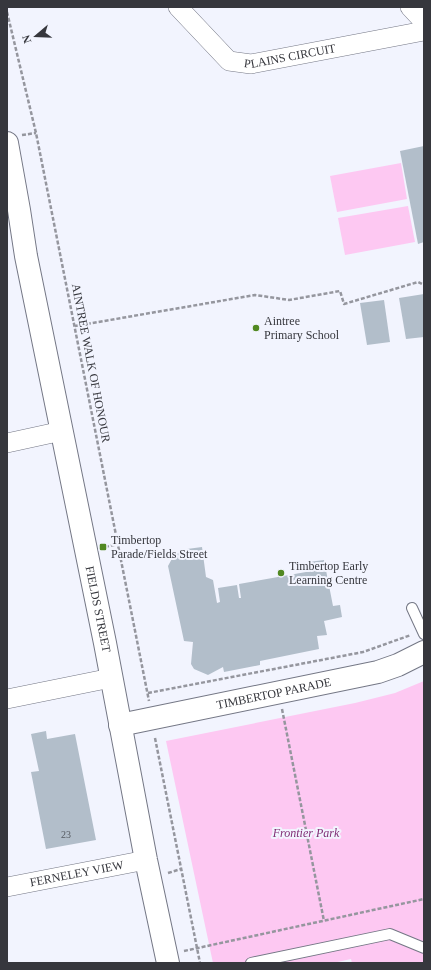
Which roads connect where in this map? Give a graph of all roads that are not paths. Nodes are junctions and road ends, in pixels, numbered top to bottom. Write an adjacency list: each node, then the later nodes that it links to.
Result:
1 (178, 7): 4 (street, PLAINS CIRCUIT)
2 (410, 7): 3 (street)
3 (424, 22)
4 (424, 31)
5 (7, 143): 6 (street, FIELDS STREET)
6 (13, 206): 7 (street, FIELDS STREET)
7 (62, 431): 8 (street); 12 (street, FIELDS STREET)
8 (7, 443)
9 (412, 608): 10 (lane)
10 (422, 631)
11 (424, 652): 14 (street, TIMBERTOP PARADE)
12 (111, 678): 13 (street); 14 (street, FIELDS STREET)
13 (8, 695)
14 (120, 725): 15 (street, FIELDS STREET)
15 (146, 860): 16 (street, FERNELEY VIEW); 18 (street, FIELDS STREET)
16 (7, 887)
17 (424, 948): 19 (lane)
18 (167, 959)
19 (251, 963)

